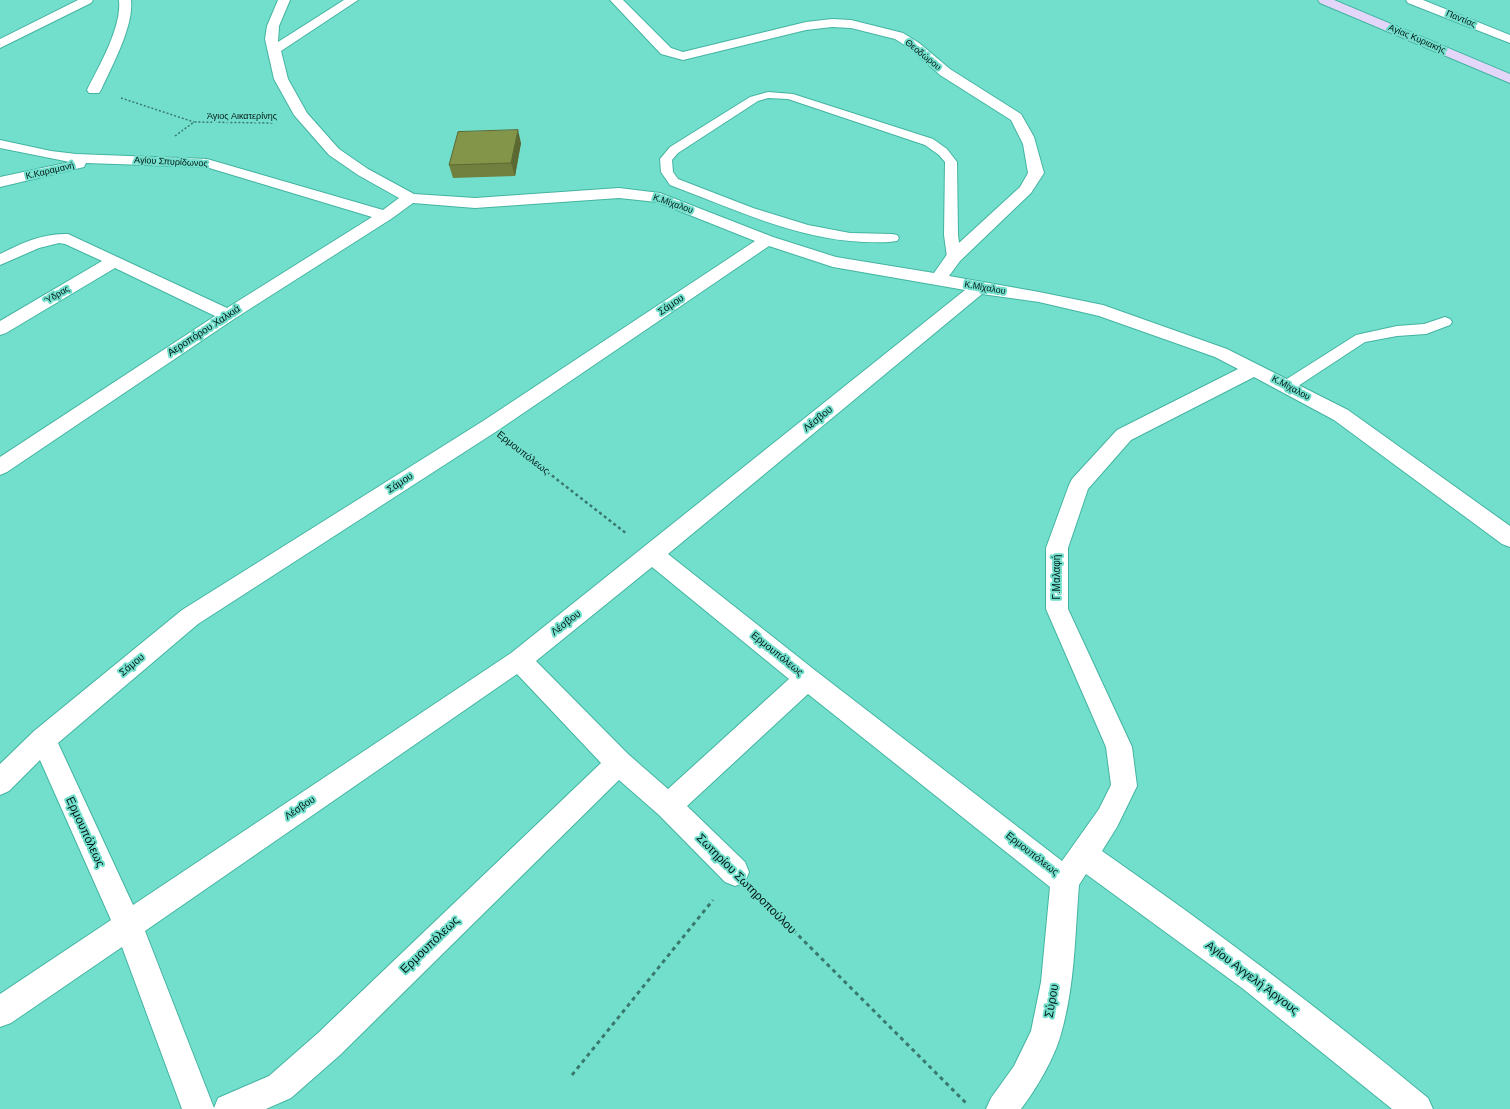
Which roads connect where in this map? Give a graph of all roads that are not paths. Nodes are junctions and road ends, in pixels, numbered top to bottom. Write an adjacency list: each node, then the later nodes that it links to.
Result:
1 (86, 0): 9 (street)
2 (125, 0): 12 (street)
3 (284, 0): 10 (street)
4 (352, 0): 10 (street)
5 (616, 0): 20 (street, Θεοδώρου)
6 (1324, 0): 11 (street, Αγίας Κυριακής)
7 (1412, 0): 8 (street, Παντίας)
8 (1510, 39)
9 (0, 44)
10 (274, 50): 16 (street)
11 (1510, 78)
12 (94, 90)
13 (0, 144): 14 (street, Αγίου Σπυρίδωνος)
14 (100, 159): 15 (street, Κ.Καραμανή); 17 (street, Αγίου Σπυρίδωνος)
15 (0, 182)
16 (410, 198): 17 (street, Αεροπόρου Χαλκιά); 19 (street, Κ.Μίχαλου)
17 (385, 216): 25 (street, Αεροπόρου Χαλκιά)
18 (892, 238): 20 (lane)
19 (767, 240): 23 (street, Κ.Μίχαλου); 35 (street, Σάμου)
20 (954, 258): 23 (street, Θεοδώρου)
21 (0, 260): 22 (street)
22 (114, 261): 25 (street); 27 (street, Ύδρας)
23 (938, 279): 24 (street, Κ.Μίχαλου)
24 (979, 288): 28 (street, Κ.Μίχαλου); 32 (street, Λέσβου)
25 (228, 315): 30 (street, Αεροπόρου Χαλκιά)
26 (1445, 322): 29 (lane)
27 (0, 328)
28 (1255, 369): 29 (street, Κ.Μίχαλου); 39 (street, Γ.Μαλαφή)
29 (1288, 386): 31 (street, Κ.Μίχαλου)
30 (0, 466)
31 (1510, 538)
32 (652, 554): 33 (street, Λέσβου); 34 (street, Ερμουπόλεως)
33 (519, 660): 36 (street, Σωτηρίου Σωτηροπούλου); 42 (street, Λέσβου)
34 (807, 678): 38 (street); 41 (street, Ερμουπόλεως)
35 (43, 739): 37 (street, Σάμου); 42 (street, Ερμουπόλεως)
36 (619, 763): 38 (street, Σωτηρίου Σωτηροπούλου); 45 (street, Ερμουπόλεως)
37 (0, 782)
38 (668, 806): 40 (street, Σωτηρίου Σωτηροπούλου)
39 (1082, 854): 41 (street, Γ.Μαλαφή); 47 (street, Αγίου Αγγελή Άργους)
40 (735, 872)
41 (1065, 881): 46 (street, Σύρου)
42 (128, 925): 43 (street); 44 (street, Ερμουπόλεως)
43 (0, 1012)
44 (198, 1109)
45 (229, 1109)
46 (1002, 1109)
47 (1417, 1109)

